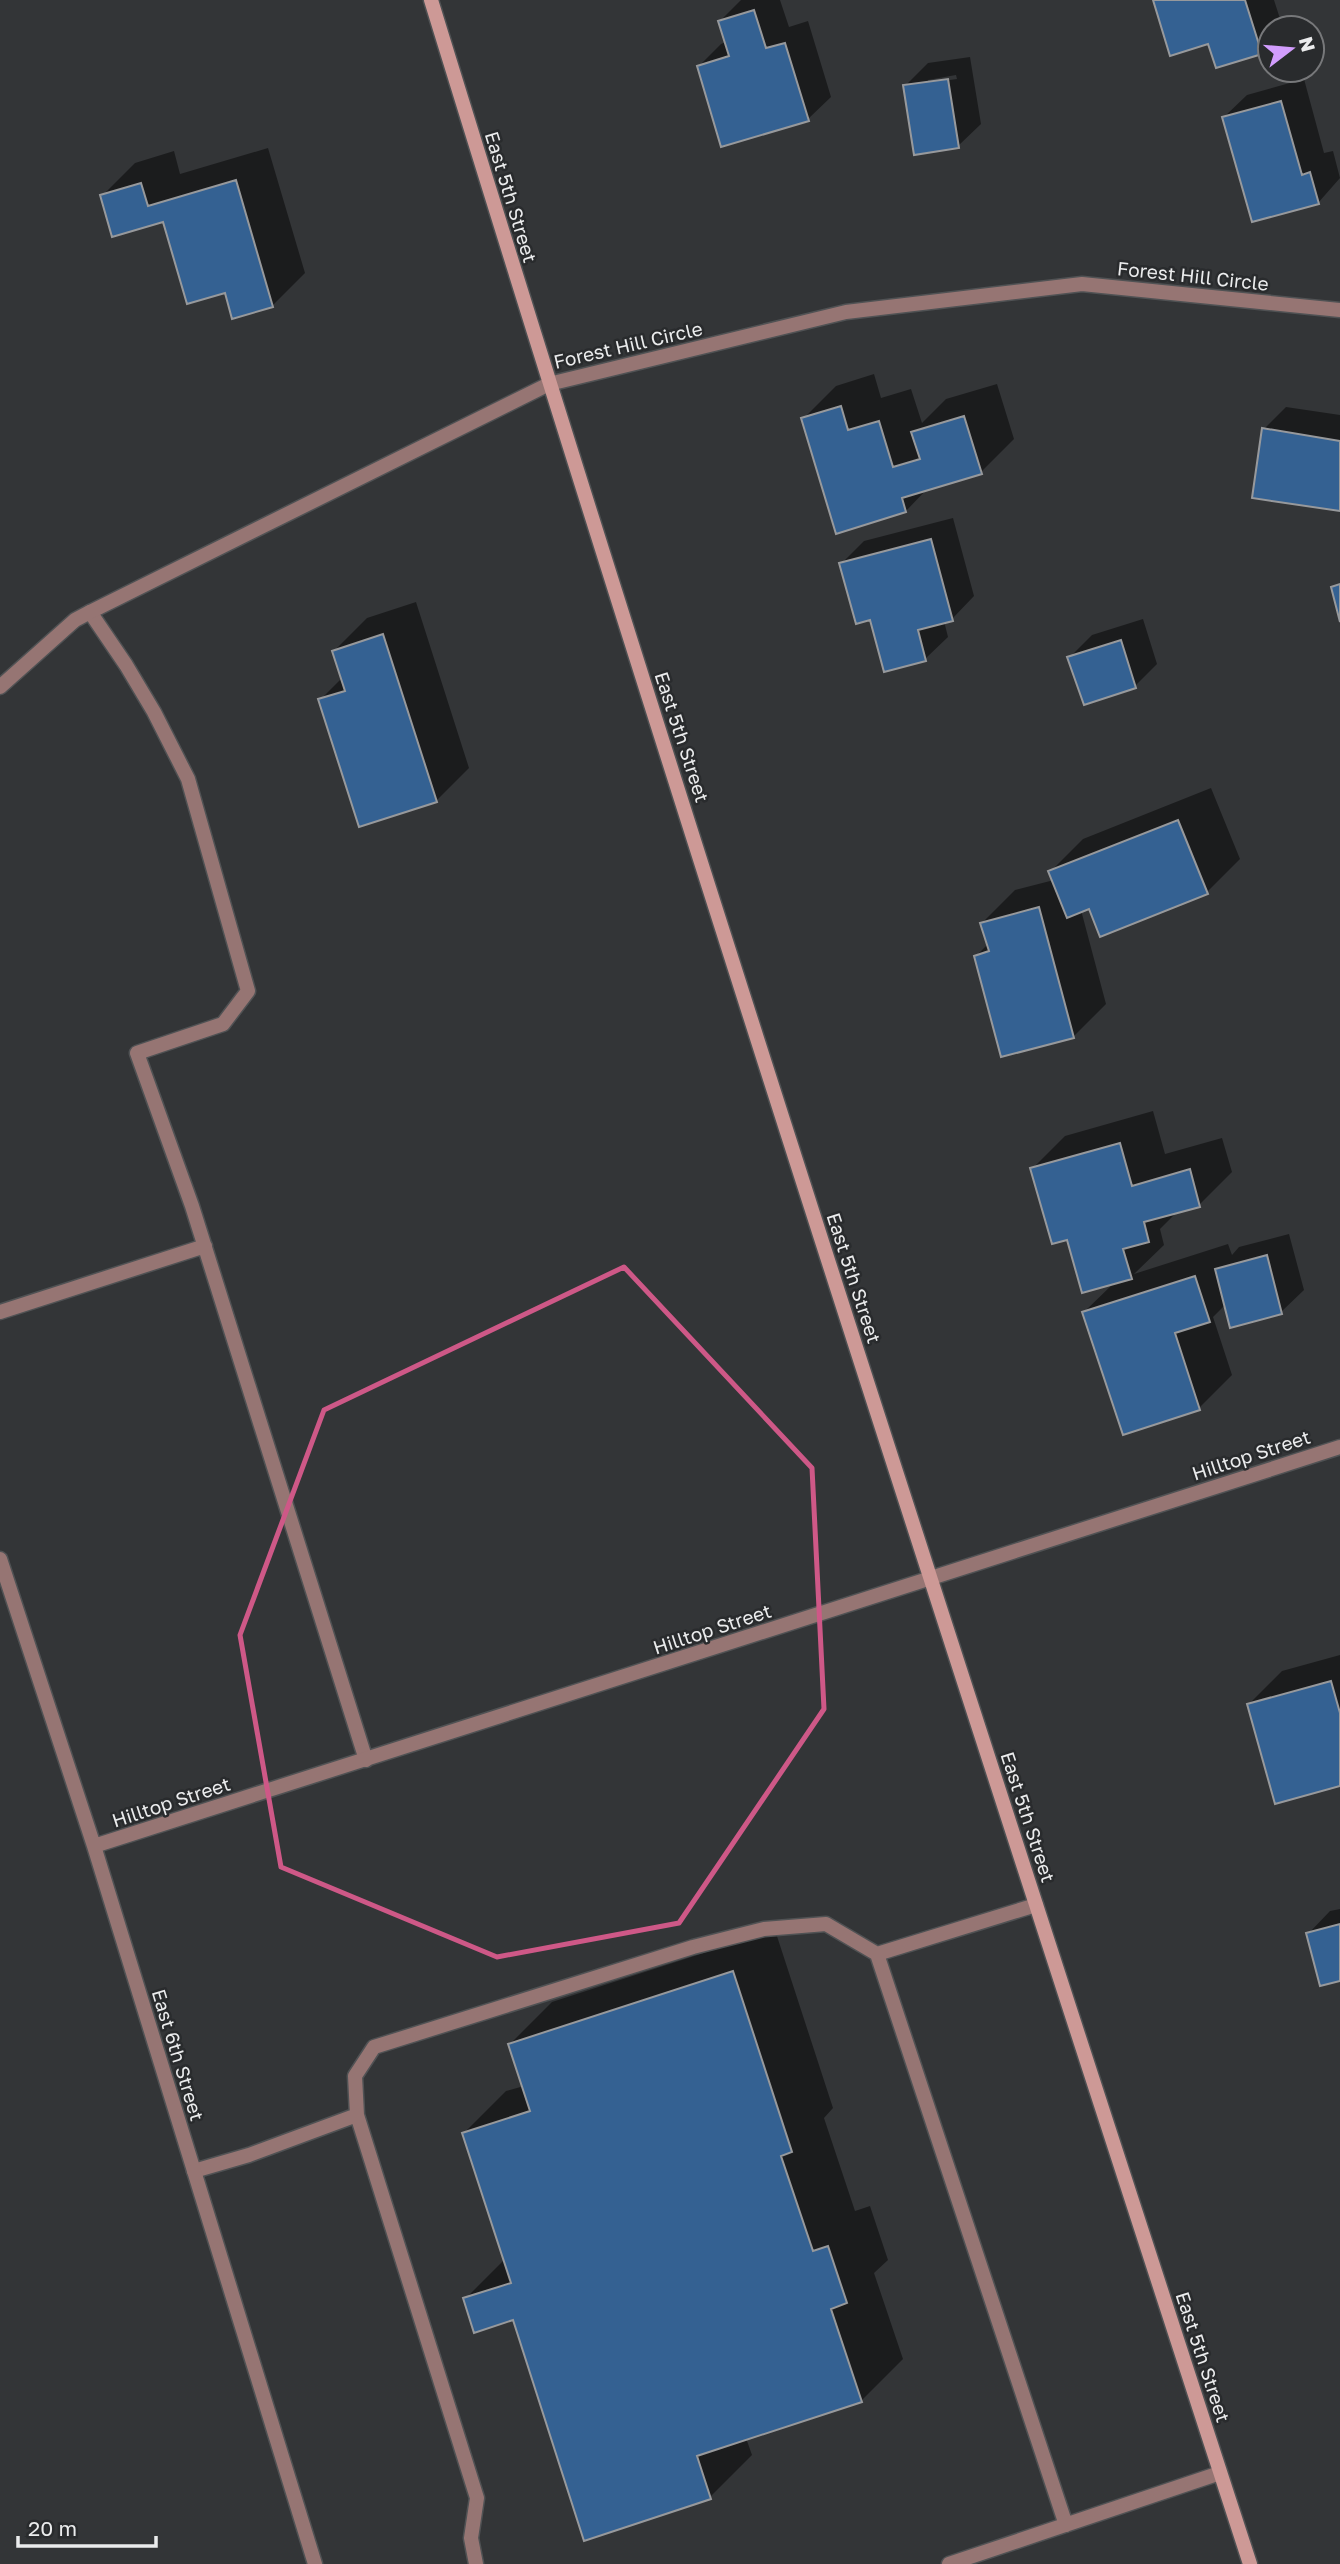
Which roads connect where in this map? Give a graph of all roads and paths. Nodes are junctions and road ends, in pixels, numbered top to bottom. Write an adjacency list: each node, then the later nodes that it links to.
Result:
1 (431, 0): 3 (main road, East 5th Street)
2 (1340, 310): 3 (street, Forest Hill Circle)
3 (549, 384): 4 (street, Forest Hill Circle); 10 (main road, East 5th Street)
4 (90, 612): 5 (street, Forest Hill Circle); 6 (street)
5 (0, 687)
6 (205, 1246): 7 (street); 11 (street)
7 (0, 1312)
8 (1340, 1447): 10 (street, Hilltop Street)
9 (0, 1559): 12 (street, East 6th Street)
10 (930, 1579): 11 (street, Hilltop Street); 13 (main road, East 5th Street)
11 (366, 1760): 12 (street, Hilltop Street)
12 (94, 1846): 16 (street, East 6th Street)
13 (1036, 1905): 14 (street); 17 (main road, East 5th Street)
14 (877, 1954): 15 (street); 18 (street)
15 (358, 2115): 16 (street); 20 (street)
16 (194, 2171): 19 (street, East 6th Street)
17 (1220, 2473): 18 (street); 22 (main road, East 5th Street)
18 (1066, 2525): 21 (street)
19 (315, 2564)
20 (476, 2564)
21 (948, 2564)
22 (1250, 2564)

